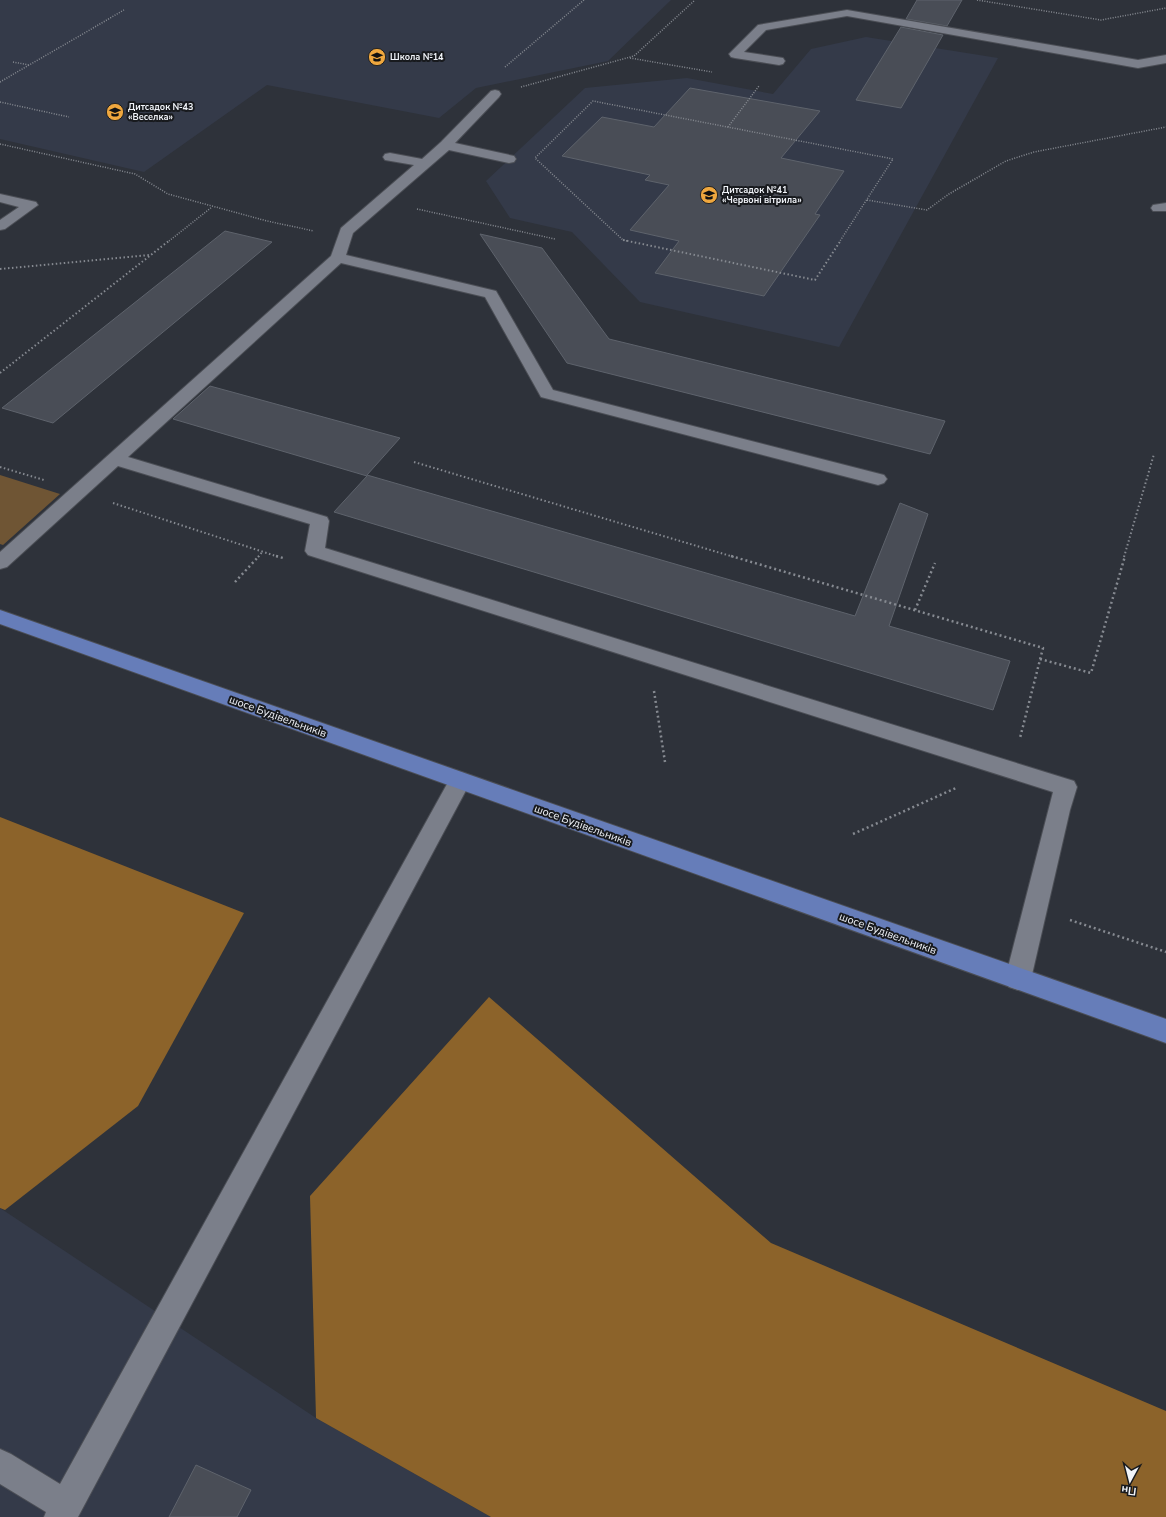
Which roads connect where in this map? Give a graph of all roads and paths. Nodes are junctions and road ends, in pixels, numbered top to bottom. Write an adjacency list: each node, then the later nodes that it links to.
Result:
1 (584, 0): 13 (path)
2 (694, 0): 6 (path)
3 (977, 0): 4 (path)
4 (1166, 8)
5 (124, 10): 10 (path)
6 (628, 58): 11 (path); 13 (path)
7 (1166, 59): 9 (lane)
8 (13, 62): 10 (path)
9 (779, 62): 16 (path)
10 (29, 65): 12 (path)
11 (718, 73)
12 (0, 82)
13 (495, 94): 19 (lane)
14 (0, 102): 15 (path)
15 (69, 117)
16 (728, 127): 24 (path); 24 (path)
17 (1166, 127): 24 (path)
18 (0, 144): 26 (path)
19 (446, 145): 21 (lane); 22 (lane)
20 (390, 157): 22 (lane)
21 (509, 159)
22 (425, 163): 25 (lane)
23 (0, 198): 27 (lane)
24 (867, 200)
25 (380, 201): 28 (lane); 29 (path)
26 (212, 206): 28 (path); 30 (path)
27 (0, 226)
28 (346, 231): 31 (lane)
29 (555, 239)
30 (150, 255): 32 (path); 33 (path)
31 (338, 258): 35 (lane); 37 (lane)
32 (0, 269)
33 (0, 373)
34 (1154, 454): 44 (path)
35 (115, 459): 39 (lane); 47 (lane)
36 (414, 462): 42 (path)
37 (878, 479)
38 (262, 551): 41 (path)
39 (0, 563)
40 (935, 563): 42 (path)
41 (235, 582)
42 (915, 610): 44 (path)
43 (0, 617): 48 (main road, шосе Будівельників)
44 (1040, 659): 47 (path)
45 (653, 686): 46 (path)
46 (665, 762)
47 (1012, 770): 51 (lane)
48 (460, 781): 53 (main road, шосе Будівельників); 56 (lane)
49 (957, 787): 50 (path)
50 (853, 834)
51 (1035, 908): 52 (path); 53 (lane)
52 (1166, 952)
53 (1018, 979): 54 (main road, шосе Будівельників)
54 (1166, 1031)
55 (0, 1465): 56 (lane)
56 (63, 1512)

